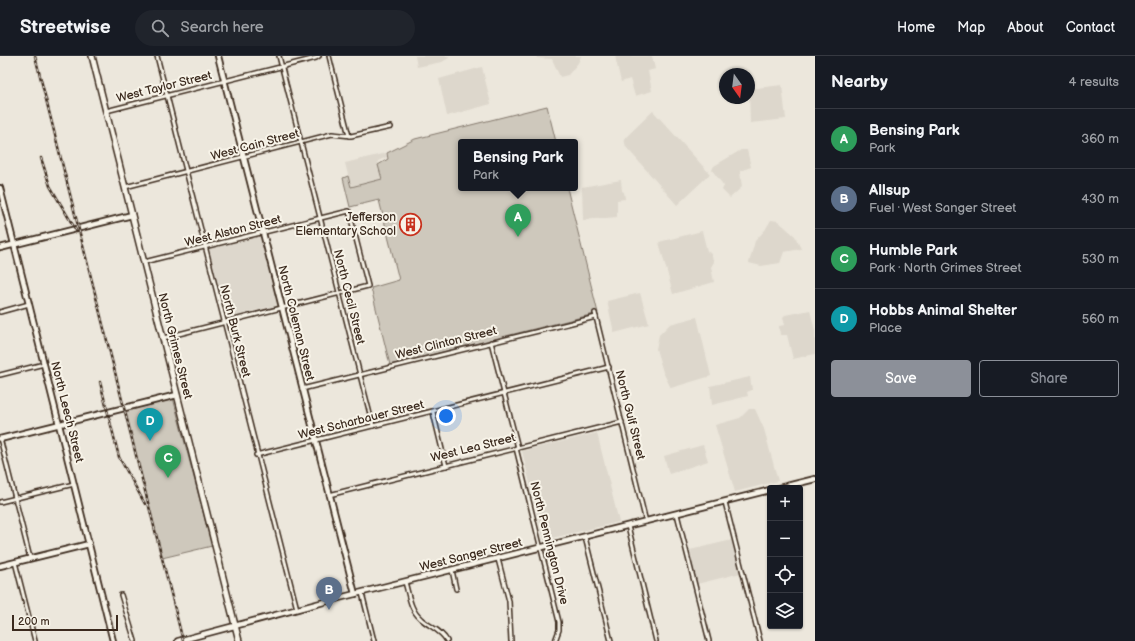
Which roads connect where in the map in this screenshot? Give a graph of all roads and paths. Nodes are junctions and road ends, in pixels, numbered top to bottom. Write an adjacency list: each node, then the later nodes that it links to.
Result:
1 (92, 56): 10 (main road, North Grimes Street)
2 (157, 56): 9 (street, North Burk Street)
3 (218, 56): 8 (street, North Coleman Street)
4 (280, 56): 7 (street, North Cecil Street)
5 (319, 56): 7 (street, West Taylor Street)
6 (329, 56): 12 (street)
7 (282, 67): 8 (street, West Taylor Street); 13 (street, North Cecil Street)
8 (224, 81): 9 (street, West Taylor Street); 14 (street, North Coleman Street)
9 (166, 96): 10 (street, West Taylor Street); 15 (street, North Burk Street)
10 (106, 111): 16 (main road, North Grimes Street)
11 (391, 127): 12 (street, West Cain Street)
12 (349, 136): 13 (street, West Cain Street)
13 (302, 143): 14 (street, West Cain Street); 19 (street, North Cecil Street)
14 (244, 158): 15 (street, West Cain Street); 20 (street, North Coleman Street)
15 (186, 172): 16 (street, West Cain Street); 22 (street, North Burk Street)
16 (125, 187): 18 (main road, North Grimes Street)
17 (0, 188): 21 (street, North Leech Street)
18 (132, 215): 21 (street); 24 (main road, North Grimes Street)
19 (320, 218): 20 (street, West Alston Street); 25 (street, North Cecil Street); 25 (street, West Alston Street)
20 (263, 232): 22 (street, West Alston Street); 27 (street, North Coleman Street)
21 (14, 244): 23 (street); 26 (street, North Leech Street)
22 (204, 247): 24 (street, West Alston Street); 30 (street, North Burk Street)
23 (0, 248)
24 (144, 262): 31 (main road, North Grimes Street)
25 (339, 293): 27 (street); 36 (street, North Cecil Street)
26 (29, 304): 28 (street); 33 (street, North Leech Street)
27 (282, 308): 30 (street); 37 (street, North Coleman Street)
28 (0, 312)
29 (595, 315): 32 (street, West Clinton Street); 34 (street, North Gulf Street)
30 (223, 322): 31 (street); 47 (street, North Burk Street)
31 (163, 338): 39 (main road, North Grimes Street)
32 (491, 342): 36 (street, West Clinton Street); 38 (street, North Pennington Drive)
33 (44, 364): 35 (street); 42 (street, North Leech Street)
34 (608, 367): 38 (street, West Scharbauer Street); 41 (street, North Gulf Street)
35 (0, 375)
36 (360, 375): 37 (street, West Clinton Street); 43 (street, North Cecil Street)
37 (302, 389): 45 (street, North Coleman Street)
38 (504, 394): 40 (street, West Scharbauer Street); 46 (street, North Pennington Drive)
39 (177, 395): 42 (street); 74 (main road, North Grimes Street)
40 (433, 412): 43 (street, West Scharbauer Street); 48 (street)
41 (622, 422): 46 (street, West Lea Street); 58 (street, North Gulf Street)
42 (59, 424): 44 (street); 50 (street, North Leech Street)
43 (373, 426): 45 (street, West Scharbauer Street)
44 (0, 438): 54 (street)
45 (315, 440): 47 (street, West Scharbauer Street); 53 (street, North Coleman Street)
46 (517, 448): 48 (street, West Lea Street); 62 (street, North Pennington Drive)
47 (256, 455): 73 (street, North Burk Street)
48 (446, 466): 53 (street, West Lea Street)
49 (815, 479): 51 (street)
50 (74, 484): 54 (street); 61 (street, North Leech Street)
51 (791, 485)
52 (767, 491): 56 (street, West Sanger Street)
53 (329, 495): 71 (street, North Coleman Street)
54 (16, 498): 55 (street); 63 (street)
55 (0, 502)
56 (725, 502): 57 (street, West Sanger Street); 87 (street)
57 (677, 514): 58 (street, West Sanger Street); 86 (street)
58 (646, 522): 59 (street, West Sanger Street)
59 (628, 526): 60 (street, West Sanger Street); 85 (street)
60 (585, 537): 62 (street, West Sanger Street); 84 (street)
61 (89, 544): 63 (street); 76 (street, North Leech Street)
62 (541, 548): 64 (street, West Sanger Street); 83 (street, North Pennington Drive)
63 (30, 558): 65 (street)
64 (498, 558): 67 (street, West Sanger Street); 82 (street)
65 (15, 562): 66 (street); 75 (street)
66 (0, 566)
67 (452, 570): 68 (street, West Sanger Street); 69 (street)
68 (406, 582): 70 (street, West Sanger Street); 81 (street)
69 (456, 589)
70 (362, 593): 71 (street, West Sanger Street); 80 (street)
71 (354, 594): 73 (street, West Sanger Street)
72 (121, 595): 77 (street)
73 (297, 609): 74 (street, West Sanger Street)
74 (235, 625): 78 (street, West Sanger Street); 79 (main road, North Grimes Street)
75 (35, 641)
76 (113, 641)
77 (135, 641)
78 (178, 641)
79 (239, 641)
80 (374, 641)
81 (447, 641)
82 (511, 641)
83 (555, 641)
84 (611, 641)
85 (656, 641)
86 (709, 641)
87 (760, 641)

